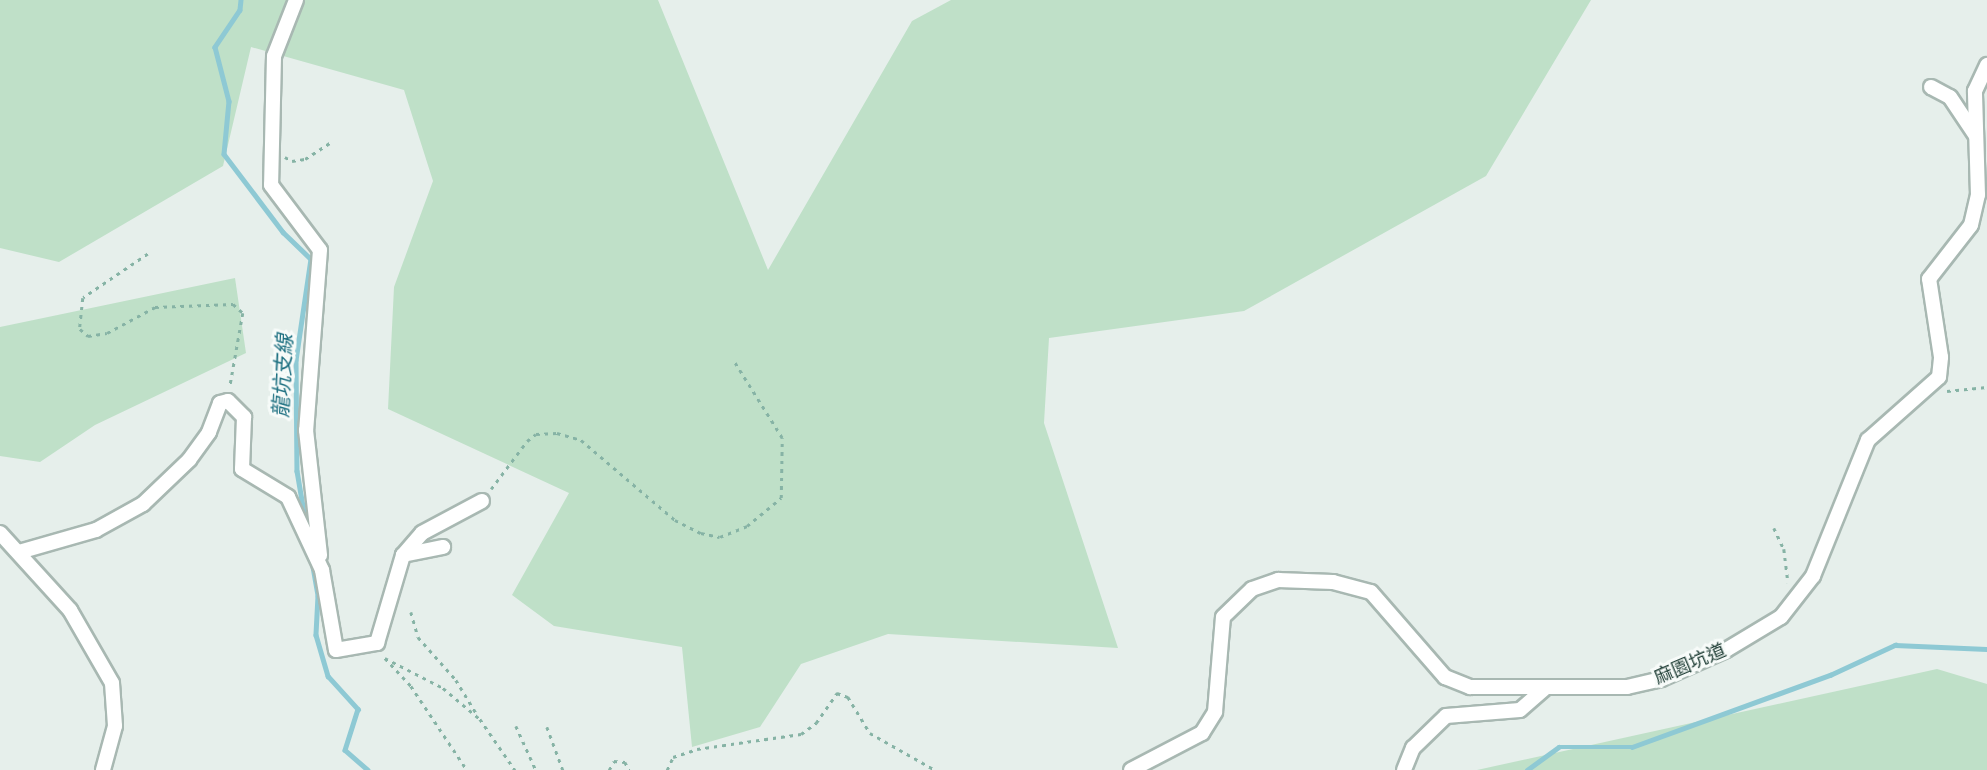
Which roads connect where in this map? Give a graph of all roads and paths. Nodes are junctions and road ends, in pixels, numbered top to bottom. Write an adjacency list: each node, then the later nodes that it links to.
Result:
1 (296, 0): 6 (street)
2 (1987, 65): 4 (street, 麻園坑道)
3 (1931, 87): 4 (street)
4 (1976, 136): 10 (street, 麻園坑道)
5 (330, 143): 6 (path)
6 (273, 149): 18 (street)
7 (148, 254): 11 (path)
8 (735, 363): 12 (path)
9 (1987, 387): 10 (path)
10 (1923, 394): 20 (street, 麻園坑道)
11 (228, 401): 16 (street); 18 (street)
12 (482, 501): 17 (street)
13 (1774, 528): 20 (path)
14 (0, 533): 16 (street)
15 (443, 547): 17 (street)
16 (19, 552): 27 (street)
17 (403, 555): 21 (street)
18 (322, 570): 21 (street)
19 (411, 612): 24 (path)
20 (1781, 617): 23 (street, 麻園坑道)
21 (377, 643): 22 (path)
22 (384, 658): 24 (path); 28 (path)
23 (1546, 687): 36 (street, 麻園坑道); 37 (street)
24 (480, 719): 29 (path)
25 (516, 726): 30 (path)
26 (547, 727): 31 (path)
27 (103, 770)
28 (467, 770)
29 (515, 770)
30 (536, 770)
31 (563, 770)
32 (609, 770): 33 (path)
33 (629, 770)
34 (667, 770): 35 (path)
35 (935, 770)
36 (1131, 770)
37 (1404, 770)

